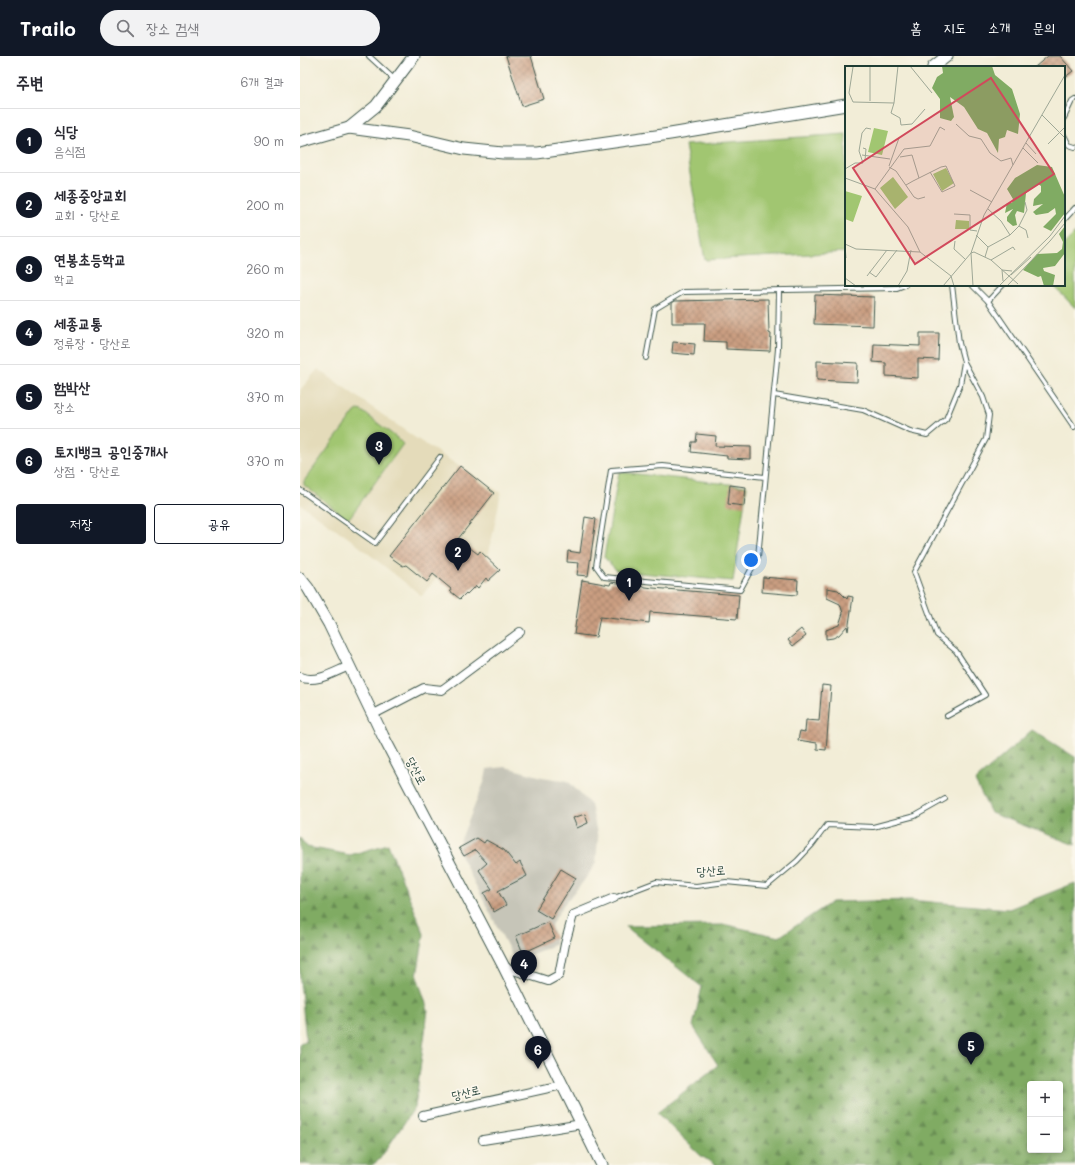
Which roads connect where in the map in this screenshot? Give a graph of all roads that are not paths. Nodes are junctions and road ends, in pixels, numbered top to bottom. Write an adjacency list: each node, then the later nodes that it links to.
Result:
1 (369, 56): 5 (lane)
2 (414, 56): 5 (street)
3 (946, 56): 4 (street)
4 (934, 66)
5 (396, 80): 9 (street)
6 (1075, 99): 8 (lane)
7 (845, 105): 9 (street)
8 (1065, 116)
9 (349, 128): 11 (street)
10 (1065, 137): 12 (lane)
11 (300, 142)
12 (1070, 145): 13 (lane); 14 (lane)
13 (1075, 147)
14 (1075, 151)
15 (1075, 208): 16 (lane)
16 (1065, 219)
17 (902, 286): 21 (lane)
18 (952, 286): 24 (lane)
19 (973, 286): 22 (lane)
20 (1002, 286): 22 (lane)
21 (779, 290): 23 (lane); 25 (lane)
22 (988, 301): 26 (lane)
23 (646, 358)
24 (964, 362): 25 (lane); 35 (lane)
25 (774, 395): 28 (lane)
26 (1074, 427)
27 (440, 457): 29 (lane)
28 (765, 477): 28 (lane)
29 (300, 490)
30 (300, 578): 32 (street, 당산로)
31 (520, 632): 34 (street)
32 (349, 666): 33 (street); 34 (street, 당산로)
33 (300, 677)
34 (372, 715): 38 (street, 당산로)
35 (947, 716)
36 (945, 799): 37 (lane, 당산로)
37 (614, 898): 38 (street, 당산로)
38 (504, 967): 39 (street, 당산로)
39 (562, 1085): 40 (street, 당산로); 41 (street, 당산로)
40 (423, 1116)
41 (582, 1124): 42 (street); 43 (street, 당산로)
42 (484, 1140)
43 (602, 1165)

